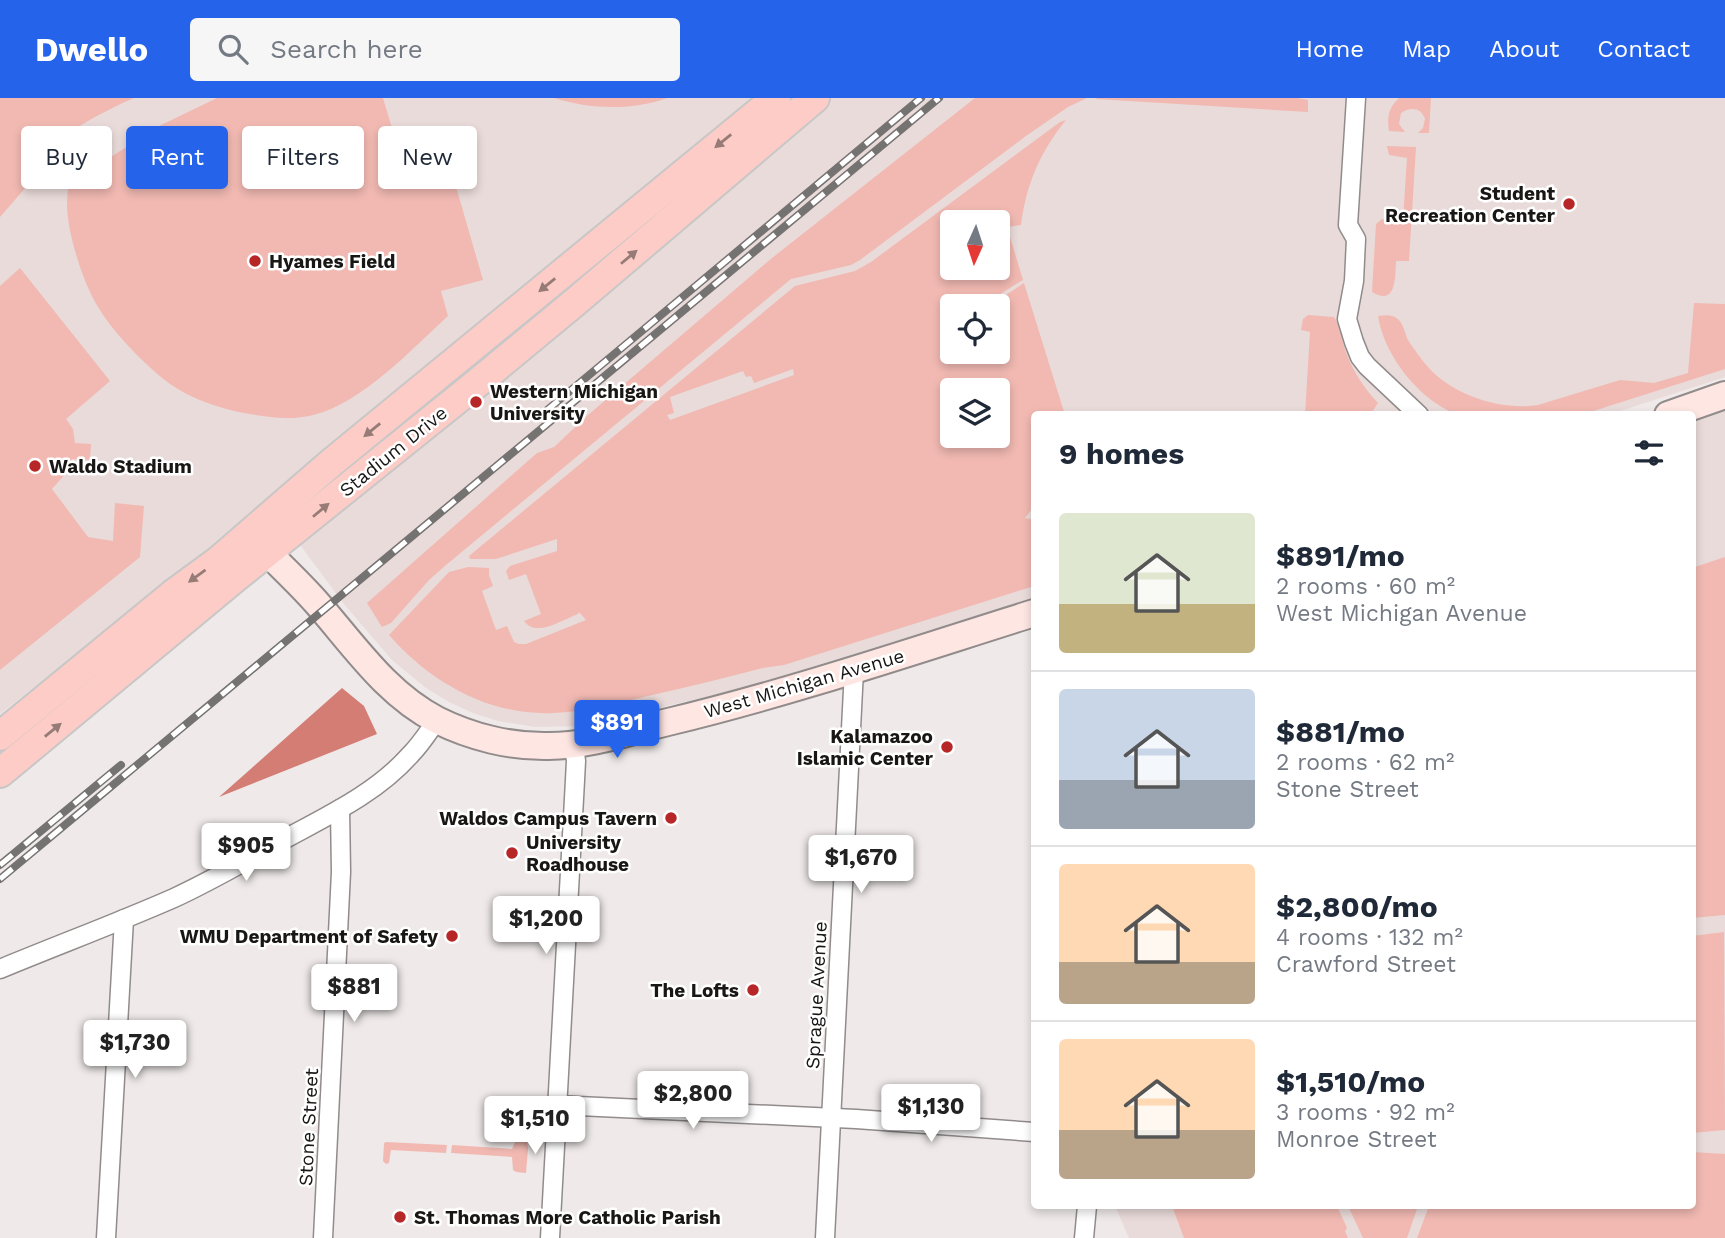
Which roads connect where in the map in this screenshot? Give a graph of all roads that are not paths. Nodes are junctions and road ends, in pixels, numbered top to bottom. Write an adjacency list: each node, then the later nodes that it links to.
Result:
1 (776, 98): 11 (main road, Stadium Drive, one-way to 11)
2 (815, 98): 7 (main road, Stadium Drive, one-way to 2)
3 (1356, 98): 5 (street)
4 (1725, 395): 6 (street)
5 (1415, 411)
6 (1679, 411)
7 (268, 553): 10 (street, West Michigan Avenue); 13 (main road, Stadium Drive, one-way to 7)
8 (1031, 614): 9 (street, West Michigan Avenue)
9 (854, 670): 12 (street, West Michigan Avenue); 18 (street, Sprague Avenue)
10 (437, 720): 12 (street, West Michigan Avenue); 14 (street)
11 (0, 736)
12 (574, 745): 17 (street)
13 (0, 773)
14 (340, 809): 15 (street); 22 (street, Stone Street)
15 (124, 919): 16 (street); 21 (street)
16 (0, 969)
17 (557, 1105): 18 (street); 23 (street)
18 (831, 1118): 19 (street); 24 (street, Sprague Avenue)
19 (1031, 1132)
20 (1087, 1209): 25 (street)
21 (106, 1238)
22 (323, 1238)
23 (550, 1238)
24 (825, 1238)
25 (1084, 1238)

